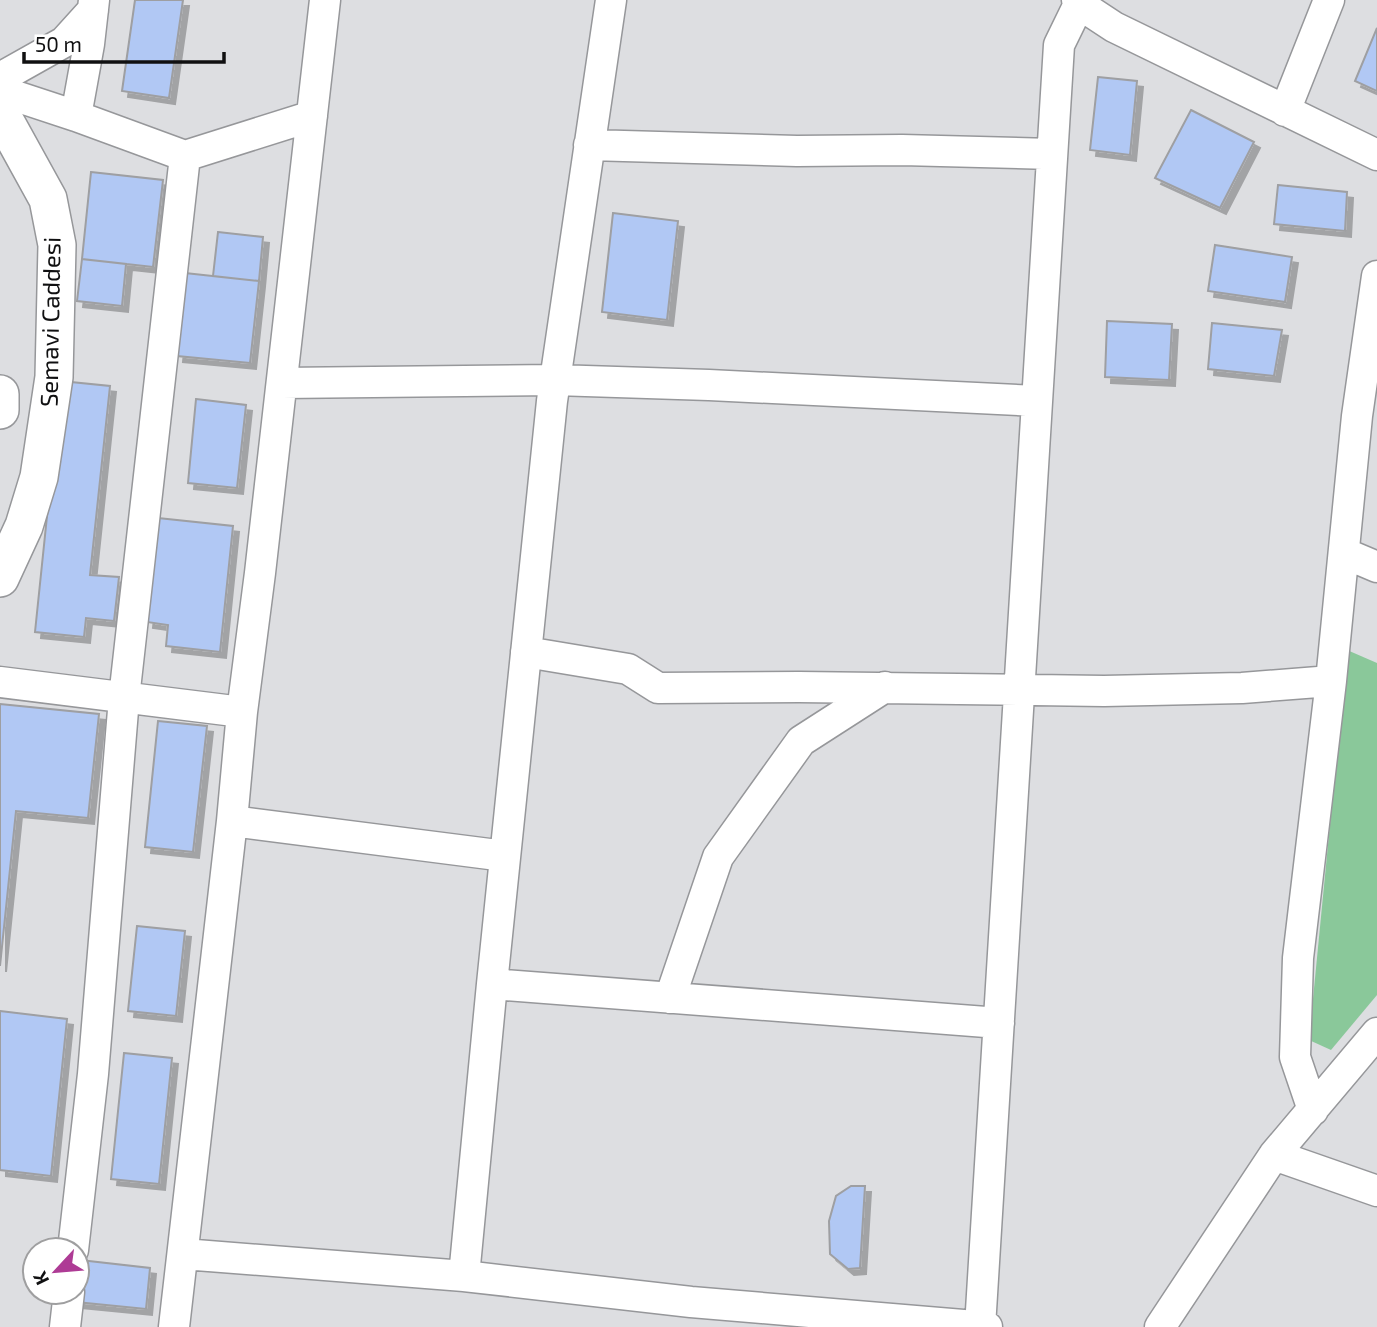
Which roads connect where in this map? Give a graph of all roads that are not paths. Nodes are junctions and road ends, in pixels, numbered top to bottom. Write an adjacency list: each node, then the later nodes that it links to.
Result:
1 (325, 0): 11 (street)
2 (611, 0): 12 (street)
3 (1329, 0): 8 (street)
4 (1078, 2): 8 (street); 13 (street)
5 (93, 5): 6 (street); 10 (street)
6 (0, 78)
7 (0, 91): 10 (street)
8 (1286, 111): 14 (street)
9 (0, 112): 24 (main road, Semavi Caddesi)
10 (76, 116): 15 (street)
11 (312, 116): 15 (street); 18 (street)
12 (589, 145): 13 (street); 17 (street)
13 (1052, 154): 20 (street)
14 (1377, 155)
15 (185, 156): 30 (street)
16 (1377, 276): 22 (street)
17 (555, 380): 18 (street); 20 (street); 25 (street)
18 (282, 383): 31 (street)
19 (0, 394): 21 (main road, Semavi Caddesi)
20 (1037, 401): 29 (street)
21 (0, 410)
22 (1344, 553): 23 (street); 26 (street)
23 (1377, 567)
24 (0, 578)
25 (526, 652): 28 (street); 33 (street)
26 (1331, 681): 29 (street); 38 (street)
27 (0, 682): 30 (street)
28 (885, 687): 29 (street); 35 (street)
29 (1019, 689): 36 (street)
30 (124, 698): 31 (street); 41 (street)
31 (242, 712): 32 (street)
32 (232, 821): 33 (street); 42 (street)
33 (505, 856): 34 (street)
34 (492, 984): 35 (street); 43 (street)
35 (670, 998): 36 (street)
36 (999, 1023): 48 (street)
37 (1377, 1033): 38 (street)
38 (1313, 1110): 39 (street)
39 (1274, 1155): 40 (street); 49 (street)
40 (1377, 1191)
41 (75, 1236)
42 (183, 1254): 43 (street); 47 (street)
43 (464, 1276): 45 (street)
44 (67, 1306): 46 (street)
45 (690, 1314): 48 (street)
46 (65, 1327)
47 (174, 1327)
48 (983, 1327)
49 (1160, 1327)

